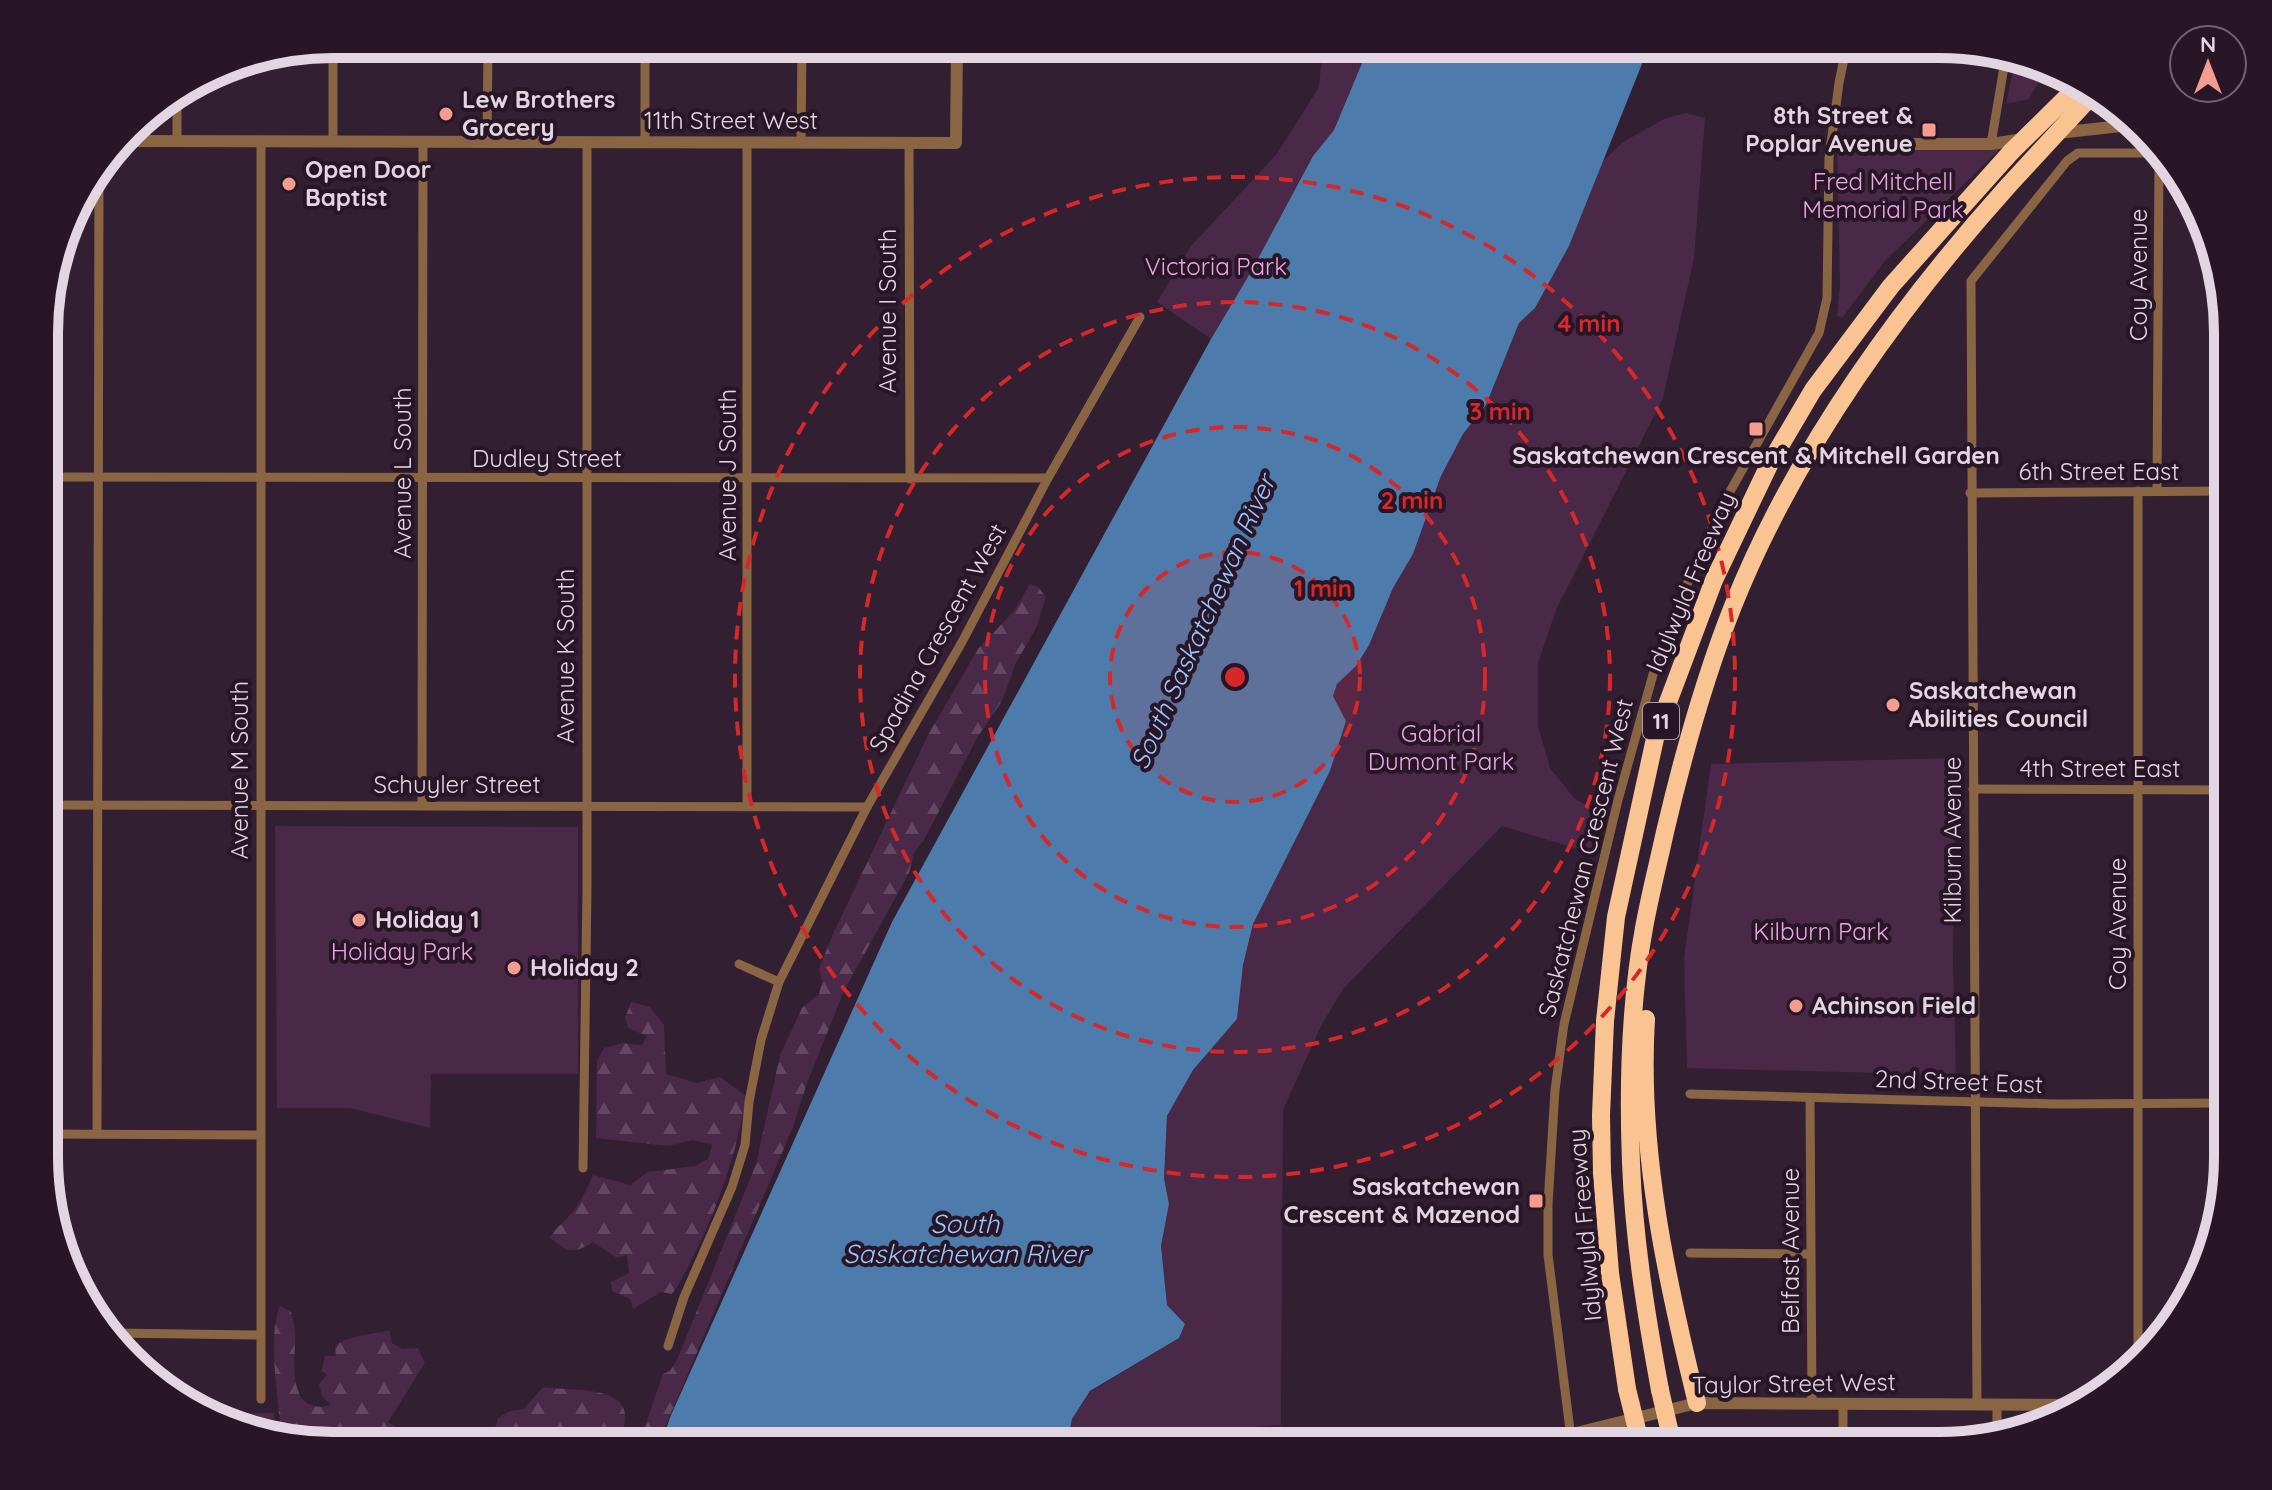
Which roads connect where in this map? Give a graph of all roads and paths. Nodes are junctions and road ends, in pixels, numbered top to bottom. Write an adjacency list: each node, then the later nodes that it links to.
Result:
1 (1844, 58): 23 (street, Saskatchewan Crescent West)
2 (333, 59): 15 (street)
3 (488, 59): 17 (street)
4 (645, 59): 19 (street)
5 (802, 59): 20 (street)
6 (957, 59): 21 (street, 11th Street West)
7 (2004, 66): 24 (street)
8 (2072, 92): 79 (highway, Idylwyld Freeway / 11, bridge)
9 (2087, 101): 41 (highway, Idylwyld Freeway / 11, bridge)
10 (177, 106): 12 (street)
11 (2119, 125): 24 (street)
12 (177, 140): 13 (street, 11th Street West); 14 (street, 11th Street West)
13 (137, 141)
14 (261, 142): 15 (street, 11th Street West); 31 (street, Avenue M South)
15 (333, 142): 16 (street, 11th Street West)
16 (423, 143): 17 (street, 11th Street West); 34 (street, Avenue L South)
17 (487, 143): 18 (street, 11th Street West)
18 (587, 143): 19 (street, 11th Street West); 32 (street, Avenue K South)
19 (645, 143): 22 (street, 11th Street West)
20 (801, 143): 21 (street, 11th Street West); 22 (street, 11th Street West)
21 (909, 143): 36 (street, Avenue I South)
22 (747, 144): 35 (street, Avenue J South)
23 (1832, 144): 24 (street); 77 (street, Saskatchewan Crescent West)
24 (1991, 144)
25 (2147, 154): 40 (street, Kilburn Avenue)
26 (2157, 166): 38 (street, Coy Avenue)
27 (99, 188): 30 (street)
28 (1140, 317): 33 (street, Spadina Crescent West)
29 (58, 477): 30 (street, Dudley Street)
30 (99, 477): 31 (street, Dudley Street); 48 (street)
31 (261, 478): 34 (street, Dudley Street); 47 (street, Avenue M South)
32 (586, 478): 34 (street, Dudley Street); 35 (street, Dudley Street); 49 (street, Avenue K South)
33 (1048, 478): 36 (street, Dudley Street); 51 (street, Spadina Crescent West)
34 (424, 479): 45 (street, Avenue L South)
35 (748, 479): 36 (street, Dudley Street); 50 (street, Avenue J South)
36 (910, 479)
37 (2138, 491): 38 (street, 6th Street East); 40 (street, 6th Street East); 43 (street, Coy Avenue)
38 (2157, 491): 39 (street, 6th Street East)
39 (2213, 491)
40 (1970, 493): 42 (street, Kilburn Avenue)
41 (1678, 778): 70 (highway); 80 (highway, Idylwyld Freeway / 11, bridge)
42 (1973, 789): 43 (street, 4th Street East); 56 (street, Kilburn Avenue)
43 (2138, 789): 44 (street, 4th Street East); 57 (street, Coy Avenue)
44 (2213, 790)
45 (422, 804): 47 (street, Schuyler Street); 49 (street, Schuyler Street)
46 (58, 805): 48 (street, Schuyler Street)
47 (261, 805): 48 (street, Schuyler Street); 61 (street, Avenue M South)
48 (99, 806): 59 (street)
49 (586, 806): 50 (street, Schuyler Street); 62 (street, Avenue K South)
50 (747, 806): 51 (street, Schuyler Street)
51 (867, 807): 53 (street, Spadina Crescent West)
52 (739, 964): 53 (street)
53 (779, 982): 67 (street, Spadina Crescent West)
54 (1690, 1094): 55 (street, 2nd Street East)
55 (1810, 1098): 56 (street, 2nd Street East); 64 (street, Belfast Avenue)
56 (1974, 1103): 57 (street, 2nd Street East); 72 (street, Kilburn Avenue)
57 (2139, 1103): 58 (street, 2nd Street East); 68 (street, Coy Avenue)
58 (2213, 1103)
59 (97, 1133): 60 (street); 61 (street)
60 (58, 1134)
61 (260, 1135): 66 (street, Avenue M South)
62 (583, 1168)
63 (1690, 1253): 64 (street)
64 (1810, 1254): 71 (street, Belfast Avenue)
65 (122, 1333): 66 (street)
66 (260, 1335): 69 (street, Avenue M South)
67 (668, 1346)
68 (2138, 1347)
69 (261, 1399)
70 (1697, 1403): 71 (street, Taylor Street West); 78 (street, Taylor Street West)
71 (1812, 1404): 73 (street, Taylor Street West)
72 (1977, 1404): 73 (street, Taylor Street West); 74 (street, Taylor Street West)
73 (1843, 1405): 81 (street)
74 (1997, 1405): 75 (street, Taylor Street West); 76 (street)
75 (2056, 1405)
76 (1997, 1426)
77 (1571, 1431)
78 (1602, 1431)
79 (1637, 1431)
80 (1670, 1431)
81 (1843, 1431)

